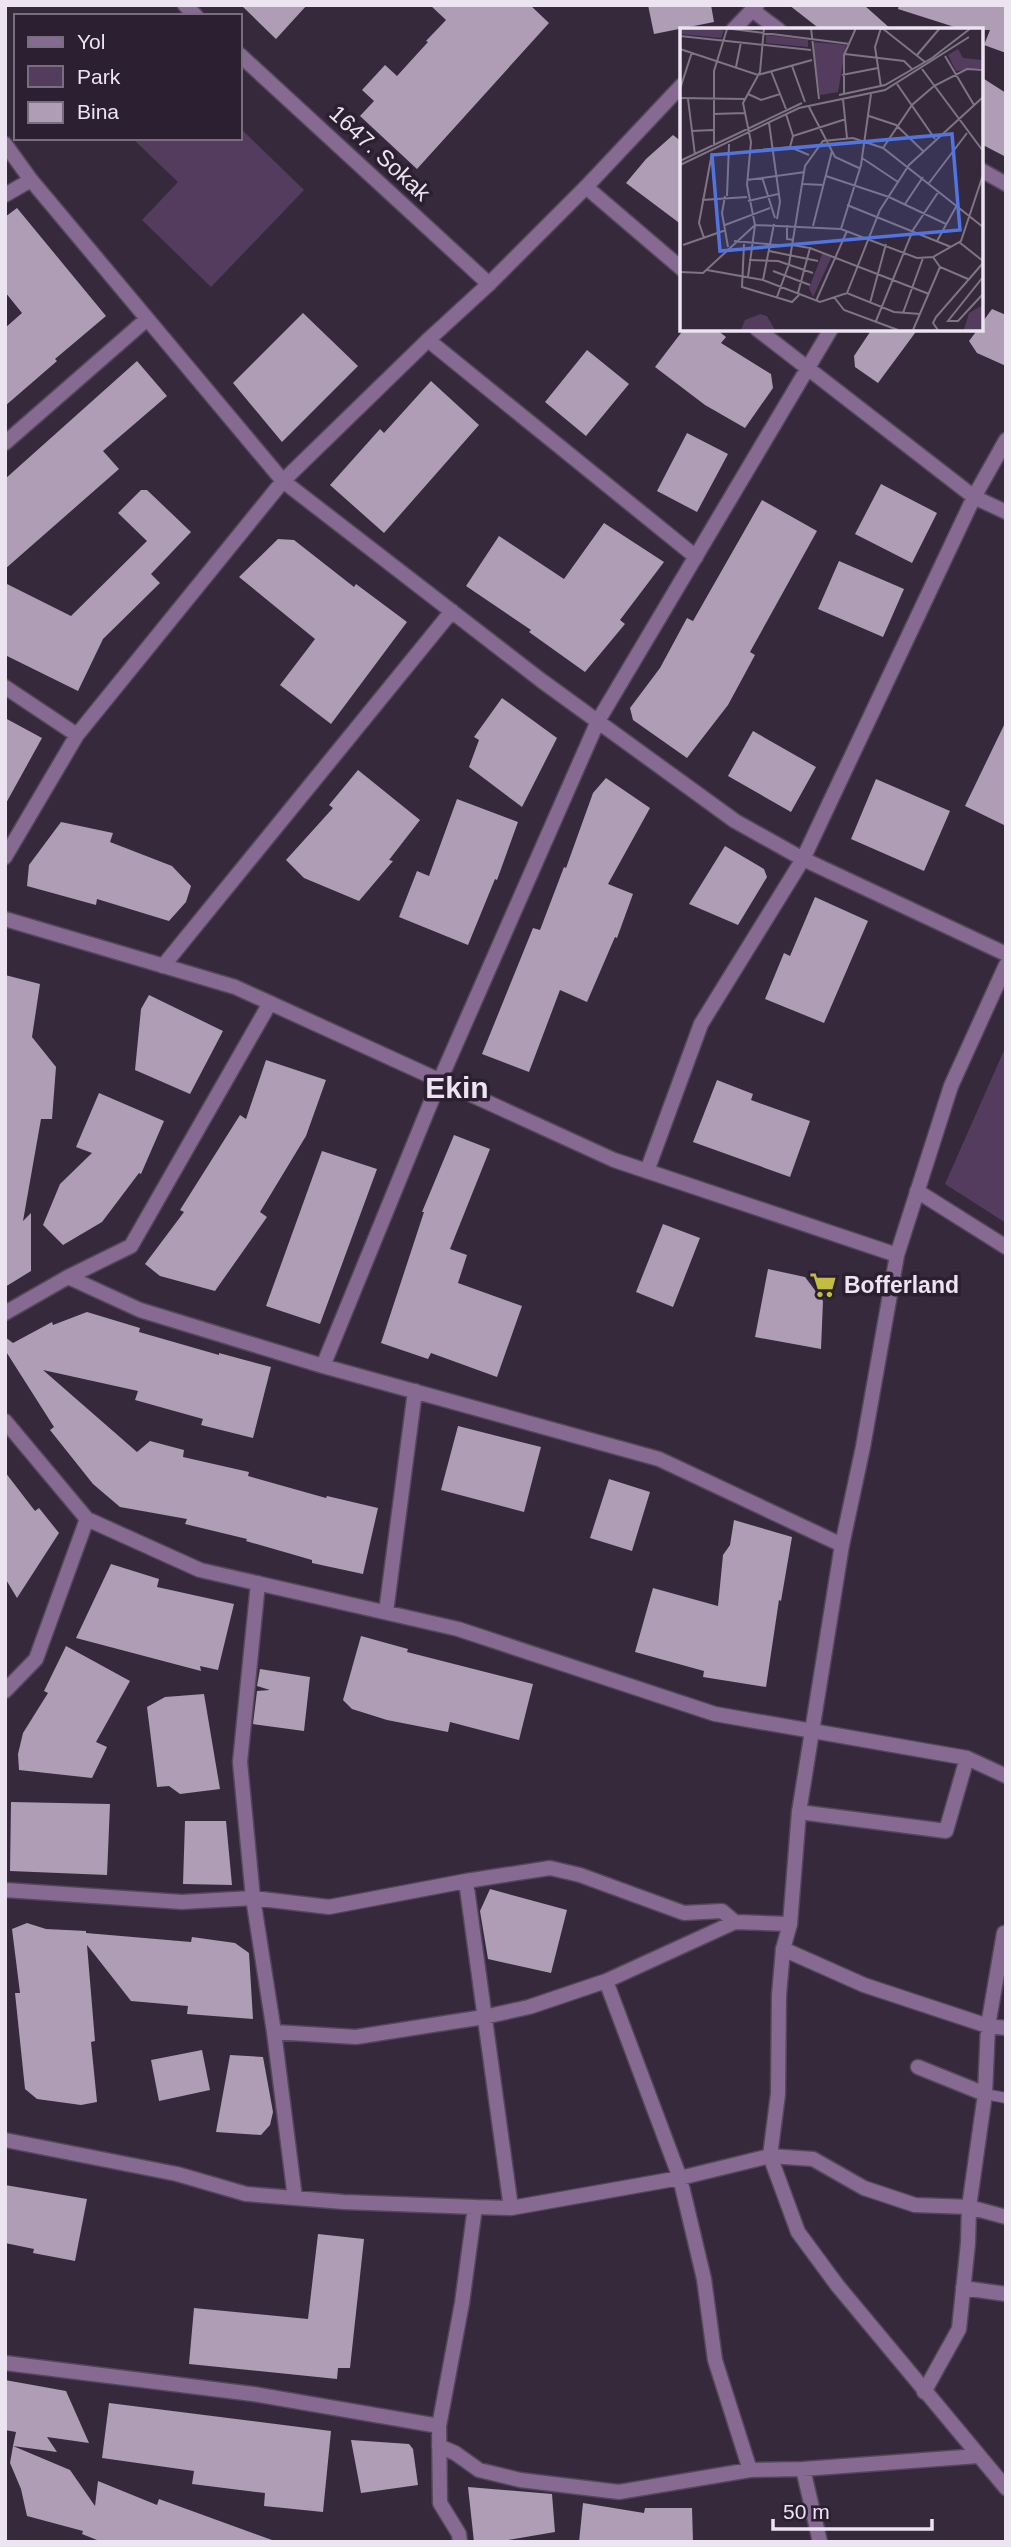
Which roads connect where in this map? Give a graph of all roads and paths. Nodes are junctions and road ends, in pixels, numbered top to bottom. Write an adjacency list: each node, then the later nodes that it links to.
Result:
1 (754, 8): 2 (street); 3 (street)
2 (735, 28)
3 (777, 28)
4 (242, 57): 13 (street, 1647. Sokak)
5 (680, 87): 10 (street)
6 (5, 144): 8 (street)
7 (983, 171): 9 (street)
8 (32, 180): 11 (street); 14 (street)
9 (1006, 184)
10 (586, 187): 12 (street); 13 (street)
11 (5, 195)
12 (680, 267)
13 (489, 284): 17 (street)
14 (147, 319): 20 (street); 21 (street)
15 (760, 331): 18 (street)
16 (830, 331): 18 (street)
17 (428, 340): 21 (street); 24 (street)
18 (808, 369): 22 (street); 24 (street)
19 (1006, 440): 22 (street)
20 (5, 443)
21 (283, 481): 25 (street); 28 (street)
22 (974, 496): 23 (street); 30 (street)
23 (1006, 512)
24 (696, 557): 27 (street)
25 (452, 611): 27 (street); 34 (street)
26 (5, 687): 28 (street)
27 (597, 721): 30 (street); 36 (street)
28 (77, 735): 29 (street)
29 (5, 857)
30 (803, 859): 32 (street); 37 (street)
31 (5, 919): 34 (street)
32 (1006, 954)
33 (1006, 965): 38 (street)
34 (163, 966): 35 (street)
35 (270, 1003): 36 (street); 41 (street)
36 (440, 1080): 37 (street); 43 (street)
37 (647, 1171): 40 (street)
38 (918, 1191): 39 (street); 40 (street)
39 (1006, 1247)
40 (897, 1255): 47 (street)
41 (68, 1277): 42 (street); 43 (street)
42 (5, 1313)
43 (323, 1366): 44 (street)
44 (415, 1391): 47 (street); 49 (street)
45 (5, 1421): 46 (street)
46 (87, 1519): 48 (street); 50 (street)
47 (842, 1545): 51 (street)
48 (258, 1583): 49 (street); 57 (street)
49 (386, 1612): 51 (street)
50 (5, 1691)
51 (811, 1732): 52 (street); 54 (street)
52 (967, 1758): 53 (street); 54 (street)
53 (1006, 1776)
54 (799, 1812): 59 (street)
55 (466, 1881): 57 (street); 58 (street); 63 (street)
56 (5, 1890): 57 (street)
57 (253, 1898): 66 (street)
58 (735, 1922): 59 (street); 62 (street)
59 (790, 1924): 61 (street)
60 (1004, 1933): 64 (street)
61 (783, 1950): 64 (street); 71 (street)
62 (606, 1981): 63 (street); 72 (street)
63 (484, 2017): 66 (street); 76 (street)
64 (988, 2026): 65 (street); 68 (street)
65 (1006, 2028)
66 (274, 2032): 73 (street)
67 (918, 2067): 68 (street)
68 (985, 2094): 69 (lane); 75 (street)
69 (1006, 2098)
70 (5, 2140): 73 (street)
71 (770, 2156): 72 (street); 75 (street); 81 (street)
72 (680, 2178): 76 (street); 86 (street)
73 (295, 2198): 74 (street)
74 (475, 2207): 76 (street); 82 (street)
75 (969, 2207): 77 (street); 78 (street)
76 (511, 2208)
77 (1006, 2217)
78 (963, 2288): 79 (street); 81 (street)
79 (1006, 2294)
80 (5, 2363): 82 (street)
81 (924, 2392): 84 (street)
82 (439, 2426): 83 (street)
83 (439, 2446): 86 (street); 88 (street)
84 (978, 2456): 85 (street); 87 (street)
85 (803, 2469): 86 (street); 89 (street)
86 (750, 2470)
87 (1006, 2488)
88 (460, 2542)
89 (820, 2542)

